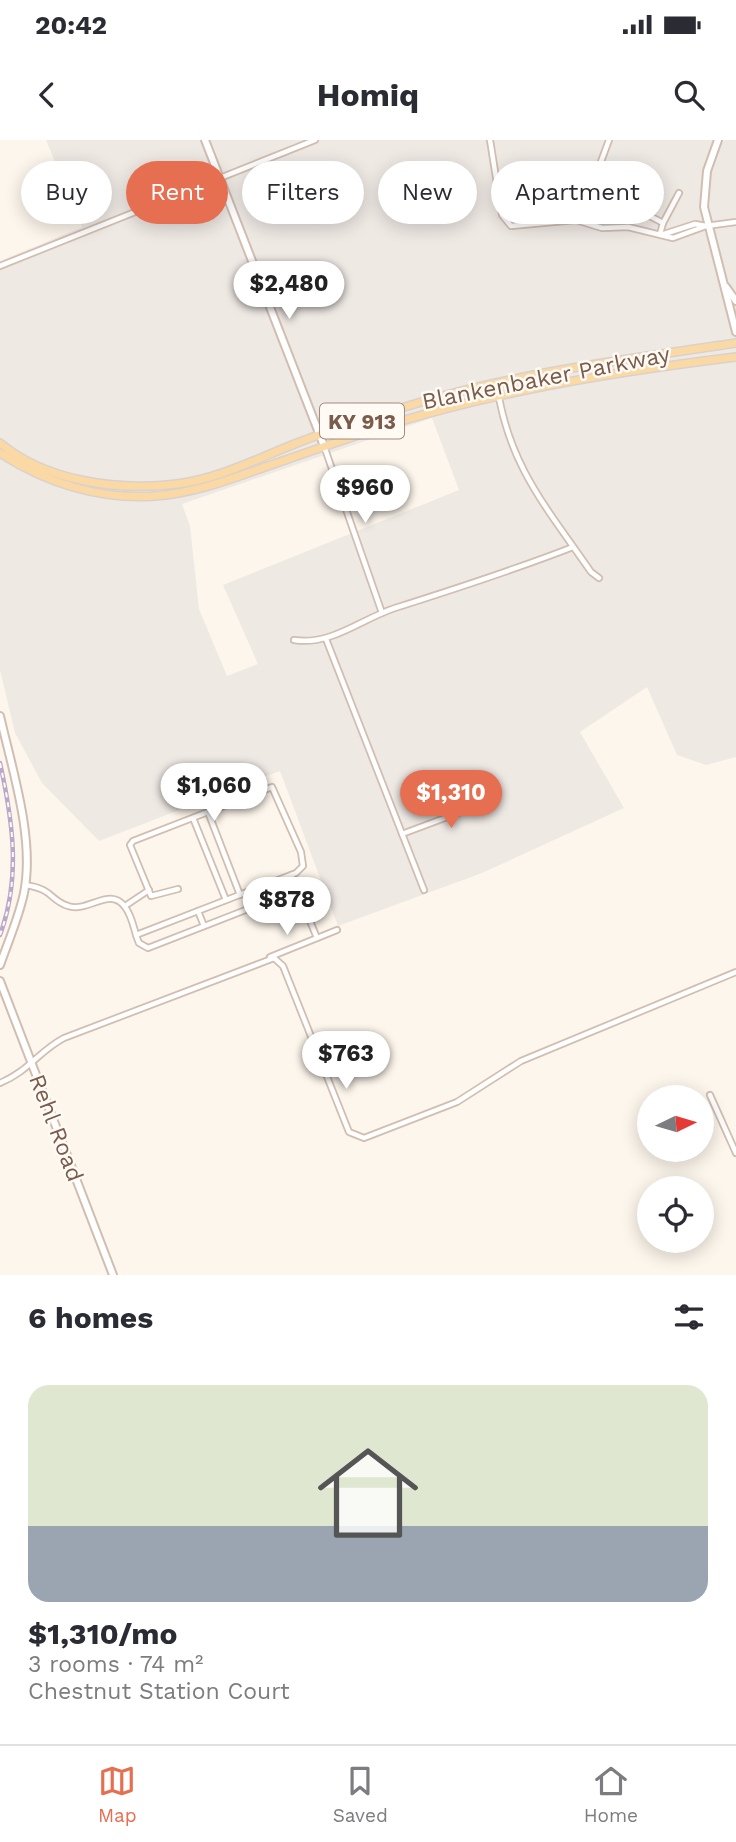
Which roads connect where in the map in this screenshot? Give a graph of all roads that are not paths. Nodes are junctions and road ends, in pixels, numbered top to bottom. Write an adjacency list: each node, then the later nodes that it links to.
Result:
1 (205, 140): 6 (street)
2 (315, 140): 9 (street)
3 (490, 140): 7 (street)
4 (609, 140): 8 (street)
5 (718, 140): 19 (street)
6 (213, 161)
7 (493, 161)
8 (601, 161)
9 (228, 174)
10 (679, 193): 13 (street)
11 (228, 200): 29 (street)
12 (126, 214): 21 (street)
13 (664, 221)
14 (736, 222): 19 (street)
15 (509, 224): 16 (street)
16 (529, 224)
17 (594, 224): 20 (street)
18 (663, 224): 20 (street)
19 (706, 226): 20 (street); 22 (street)
20 (660, 235)
21 (0, 265)
22 (726, 287): 23 (street); 24 (street)
23 (736, 301)
24 (736, 332)
25 (736, 342): 27 (main road, Blankenbaker Parkway / KY 913)
26 (736, 357): 28 (main road, Blankenbaker Parkway / KY 913)
27 (497, 385): 28 (street); 29 (main road, Blankenbaker Parkway / KY 913)
28 (499, 396): 31 (main road, Blankenbaker Parkway / KY 913); 33 (street)
29 (319, 435): 30 (main road, Blankenbaker Parkway / KY 913); 31 (street)
30 (0, 443)
31 (324, 446): 32 (main road, Blankenbaker Parkway / KY 913); 35 (street)
32 (0, 453)
33 (573, 547): 34 (street); 35 (street)
34 (599, 578)
35 (382, 613): 36 (street)
36 (326, 639): 37 (street); 42 (street)
37 (294, 640)
38 (0, 716): 44 (street)
39 (490, 801): 42 (street)
40 (208, 812): 41 (street); 43 (street); 49 (street)
41 (194, 818): 46 (street); 50 (street)
42 (402, 834): 48 (street)
43 (291, 875): 47 (street); 49 (street)
44 (25, 885): 51 (street); 58 (street)
45 (178, 889): 46 (street)
46 (149, 890): 51 (street)
47 (297, 890): 53 (street); 56 (street)
48 (424, 890)
49 (240, 894): 50 (street)
50 (226, 900): 52 (street)
51 (125, 906): 55 (street)
52 (198, 911): 53 (street); 55 (street)
53 (204, 927): 55 (street)
54 (337, 930): 56 (street)
55 (136, 935)
56 (317, 938): 57 (street)
57 (267, 958): 59 (street); 61 (street)
58 (0, 965)
59 (736, 972)
60 (0, 981): 61 (street, Rehl Road)
61 (32, 1065): 62 (street); 65 (street, Rehl Road)
62 (0, 1083)
63 (714, 1104): 64 (street)
64 (736, 1153)
65 (113, 1275)

